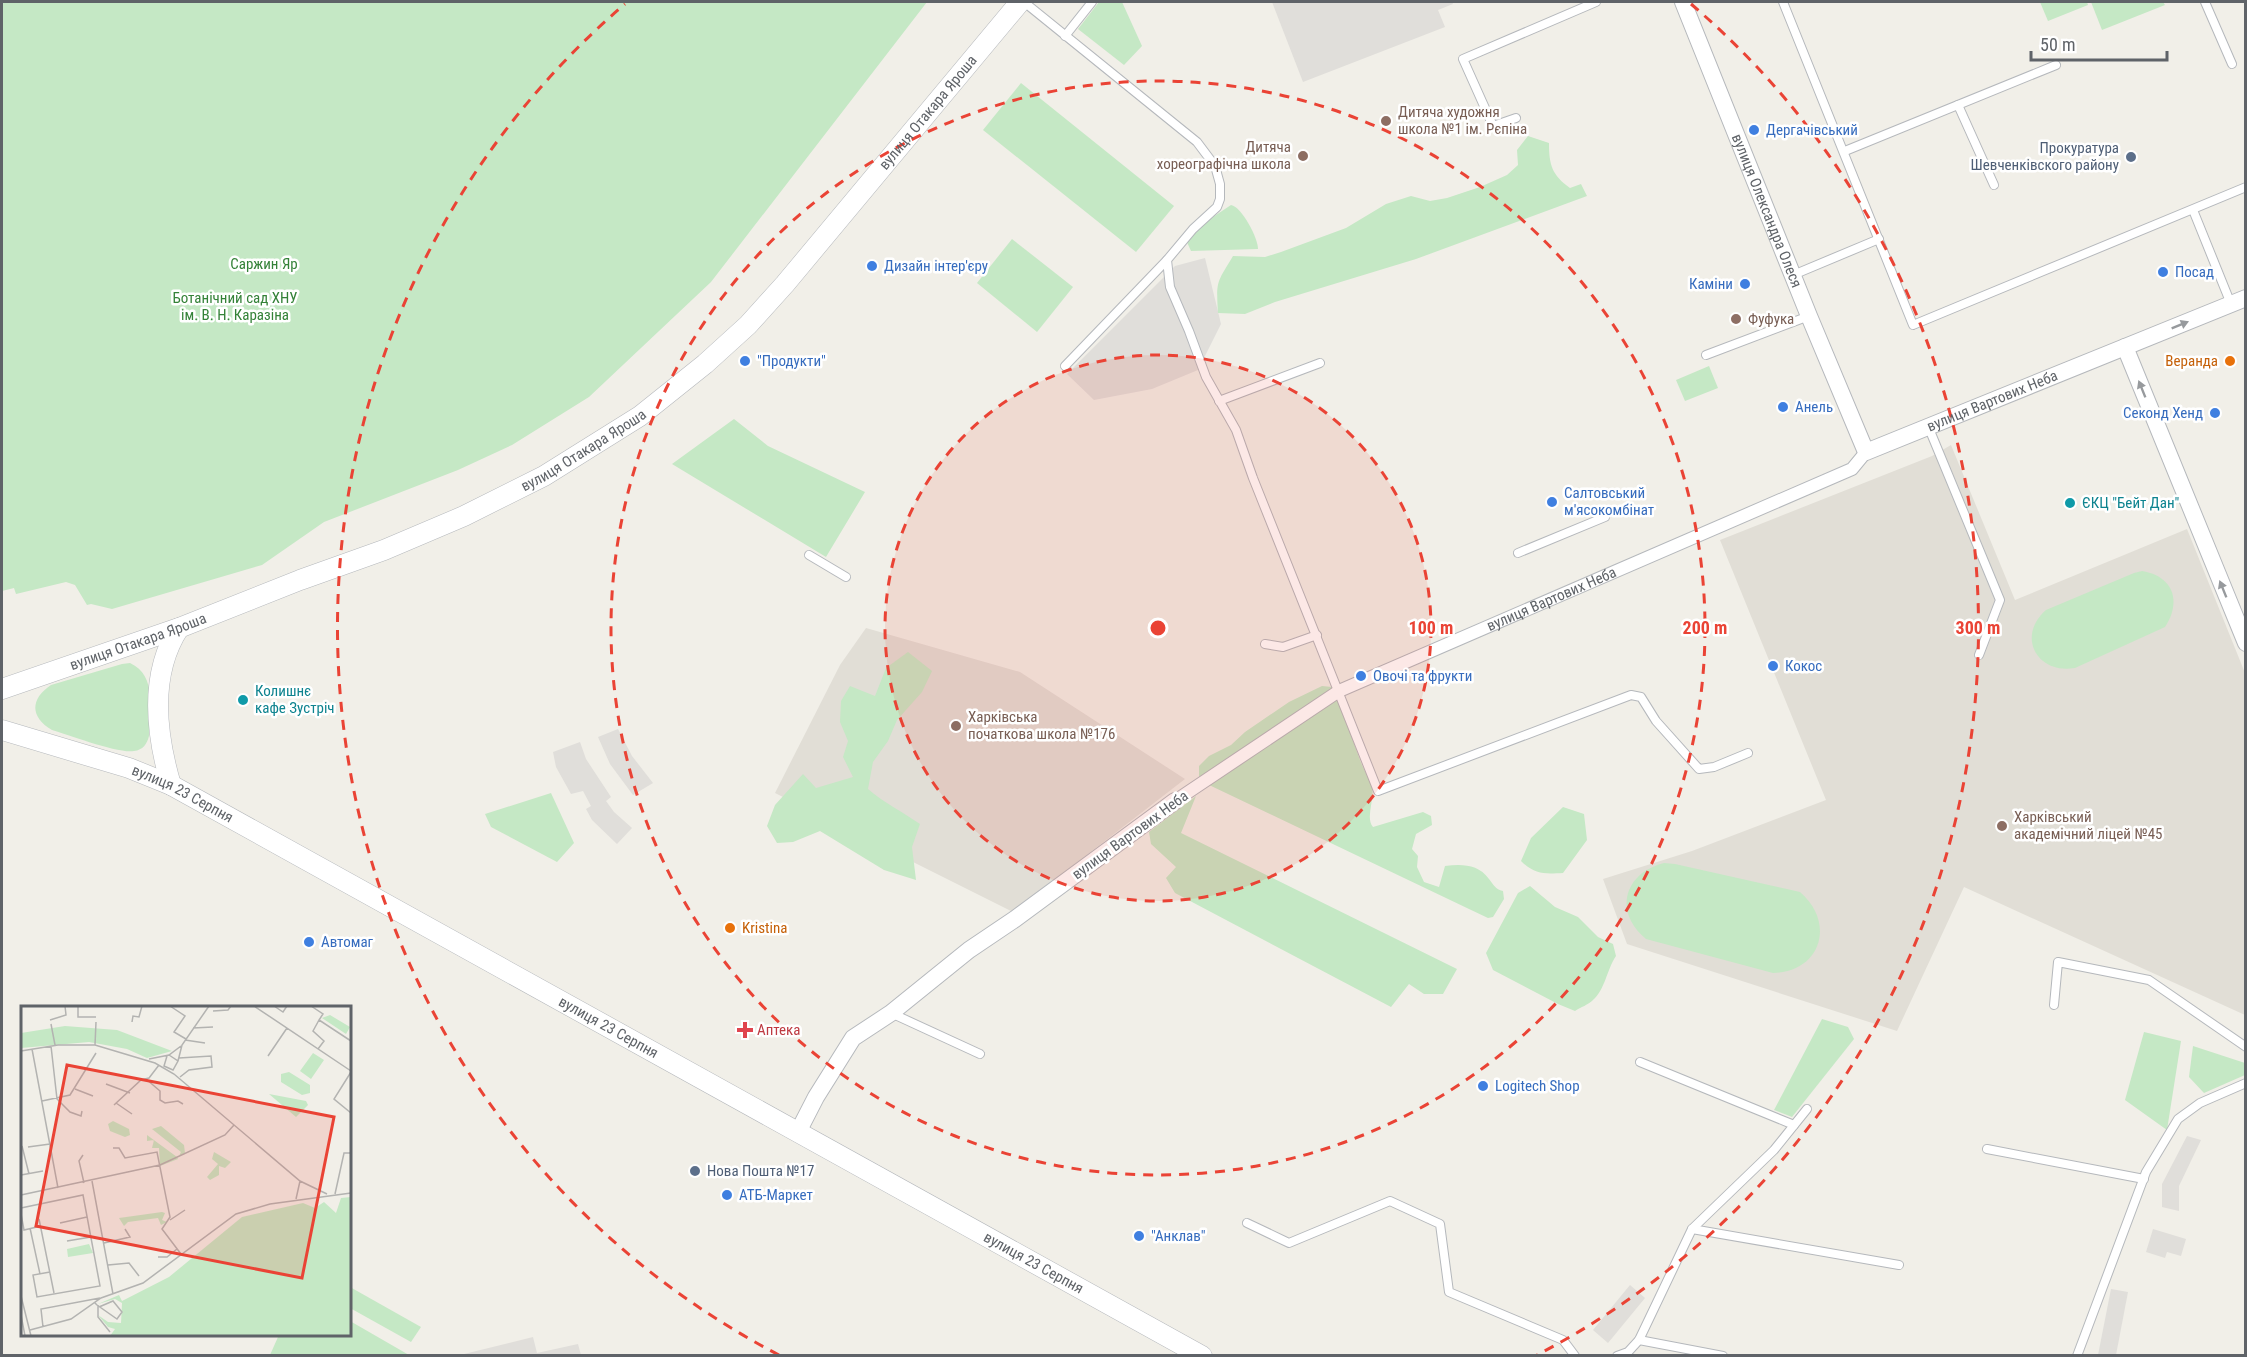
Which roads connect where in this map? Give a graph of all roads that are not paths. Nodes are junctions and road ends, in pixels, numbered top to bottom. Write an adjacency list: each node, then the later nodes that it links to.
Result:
1 (1022, 2): 8 (lane); 33 (street, вулиця Отакара Яроша)
2 (1092, 2): 8 (lane)
3 (1596, 2): 12 (lane)
4 (1683, 2): 19 (street, вулиця Олександра Олеся)
5 (1782, 2): 13 (lane)
6 (2215, 2): 7 (lane)
7 (2205, 3): 9 (lane)
8 (1065, 36): 18 (lane)
9 (2232, 64)
10 (2056, 65): 11 (lane)
11 (1958, 105): 13 (lane); 14 (lane)
12 (1516, 118)
13 (1845, 151): 17 (lane)
14 (1994, 186)
15 (2246, 187): 16 (lane)
16 (2193, 210): 17 (lane); 20 (lane)
17 (1879, 239): 19 (lane)
18 (1167, 260): 25 (lane); 26 (lane)
19 (1793, 275): 21 (street, вулиця Олександра Олеся)
20 (2238, 301): 22 (street, вулиця Вартових Неба, one-way to 20)
21 (1809, 316): 23 (lane); 28 (street, вулиця Олександра Олеся)
22 (2125, 347): 27 (street, вулиця Вартових Неба); 35 (street, one-way to 22)
23 (1706, 355)
24 (1320, 363): 26 (lane)
25 (1065, 366)
26 (1220, 401): 34 (lane)
27 (1928, 426): 28 (street, вулиця Вартових Неба); 37 (lane)
28 (1866, 452): 39 (street, вулиця Вартових Неба)
29 (1605, 517): 30 (lane)
30 (1518, 553)
31 (809, 555): 32 (lane)
32 (846, 577)
33 (179, 628): 38 (street, вулиця Отакара Яроша); 42 (street)
34 (1317, 635): 36 (lane); 39 (lane)
35 (2246, 643)
36 (1265, 644)
37 (1979, 655)
38 (2, 689)
39 (1339, 691): 41 (lane); 43 (street, вулиця Вартових Неба)
40 (2, 730): 42 (street, вулиця 23 Серпня)
41 (1748, 753)
42 (171, 785): 52 (street, вулиця 23 Серпня)
43 (1175, 801): 45 (street, вулиця Вартових Неба)
44 (2054, 1005): 46 (lane)
45 (891, 1013): 47 (lane); 52 (street, вулиця Вартових Неба)
46 (2246, 1047)
47 (980, 1054)
48 (1640, 1062): 51 (lane)
49 (2246, 1083): 54 (lane)
50 (1807, 1109): 51 (lane)
51 (1794, 1125): 56 (lane)
52 (798, 1132): 59 (street, вулиця 23 Серпня)
53 (1987, 1149): 54 (lane)
54 (2144, 1179): 63 (lane)
55 (1247, 1223): 60 (lane)
56 (1692, 1229): 57 (lane); 58 (lane)
57 (1899, 1265)
58 (1639, 1340): 61 (lane); 62 (lane)
59 (1202, 1356)
60 (1575, 1356)
61 (1617, 1356)
62 (1723, 1356)
63 (2077, 1356)

